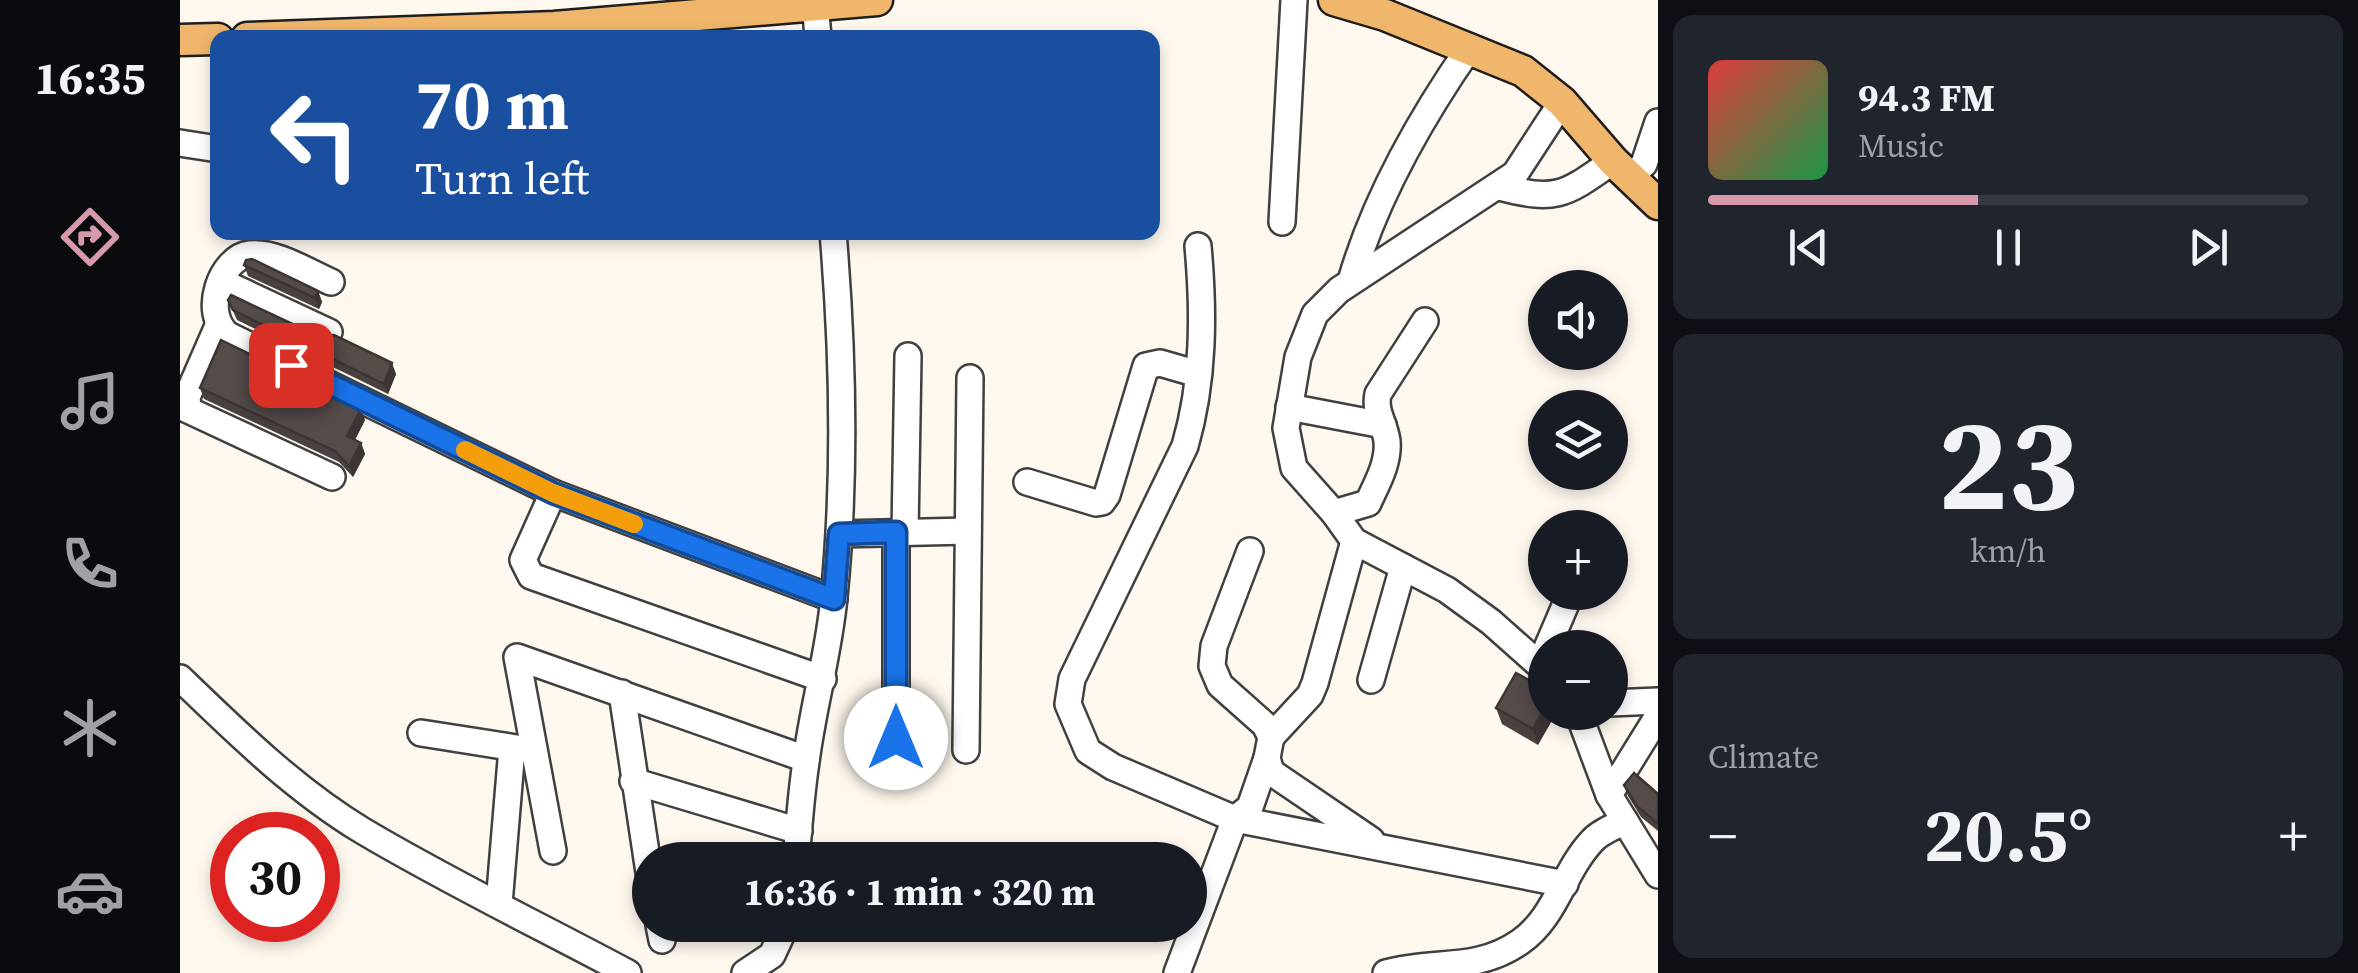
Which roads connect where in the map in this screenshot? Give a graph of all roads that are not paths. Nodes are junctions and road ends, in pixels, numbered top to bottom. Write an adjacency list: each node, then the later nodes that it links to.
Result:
1 (877, 0): 4 (main road)
2 (1294, 0): 17 (street)
3 (1334, 0): 9 (main road)
4 (815, 2): 5 (main road); 6 (street)
5 (475, 30)
6 (817, 30)
7 (210, 38): 8 (main road)
8 (180, 40)
9 (1470, 47): 10 (main road); 20 (street)
10 (1562, 102): 14 (main road); 15 (street)
11 (1658, 122): 14 (street)
12 (180, 143): 13 (street)
13 (210, 148)
14 (1636, 168): 15 (street); 16 (main road)
15 (1499, 187): 20 (street)
16 (1658, 204)
17 (1282, 222)
18 (834, 240): 37 (street)
19 (1198, 246): 27 (street)
20 (1352, 281): 29 (street)
21 (332, 282): 22 (street)
22 (218, 304): 24 (street); 26 (street); 31 (street); 33 (street)
23 (1426, 321): 30 (street)
24 (329, 332)
25 (908, 356): 36 (street)
26 (180, 368)
27 (1198, 374): 32 (street); 59 (street)
28 (970, 378): 35 (street)
29 (1289, 407): 30 (street); 34 (street)
30 (1383, 425): 34 (street)
31 (332, 477)
32 (1026, 482)
33 (553, 493): 41 (street); 44 (street)
34 (1334, 512): 38 (street)
35 (968, 531): 36 (street); 55 (street)
36 (900, 532): 37 (street); 52 (street)
37 (839, 534): 41 (street)
38 (1354, 541): 40 (street); 53 (street)
39 (1250, 551): 53 (street)
40 (1403, 567): 42 (street); 45 (street)
41 (834, 599): 44 (street)
42 (1528, 648)
43 (180, 678): 68 (street)
44 (823, 679): 56 (street)
45 (1371, 680)
46 (622, 694): 54 (street); 56 (street); 57 (street)
47 (1658, 701): 48 (street)
48 (1628, 702)
49 (1658, 716): 58 (street)
50 (1584, 730): 58 (street)
51 (420, 733): 54 (street)
52 (896, 738)
53 (1269, 748): 59 (street); 64 (street)
54 (523, 750): 65 (street); 68 (street)
55 (966, 750)
56 (806, 760): 61 (street)
57 (634, 781): 61 (street); 62 (street)
58 (1608, 796): 60 (street)
59 (1235, 819): 64 (street); 72 (street)
60 (1625, 821): 66 (street); 67 (street)
61 (799, 832): 63 (street)
62 (645, 842)
63 (798, 842)
64 (1384, 848): 67 (street)
65 (553, 851)
66 (1658, 875)
67 (1561, 891): 73 (street)
68 (499, 904): 70 (street)
69 (778, 942): 71 (street)
70 (628, 973)
71 (745, 973)
72 (1177, 973)
73 (1386, 973)

